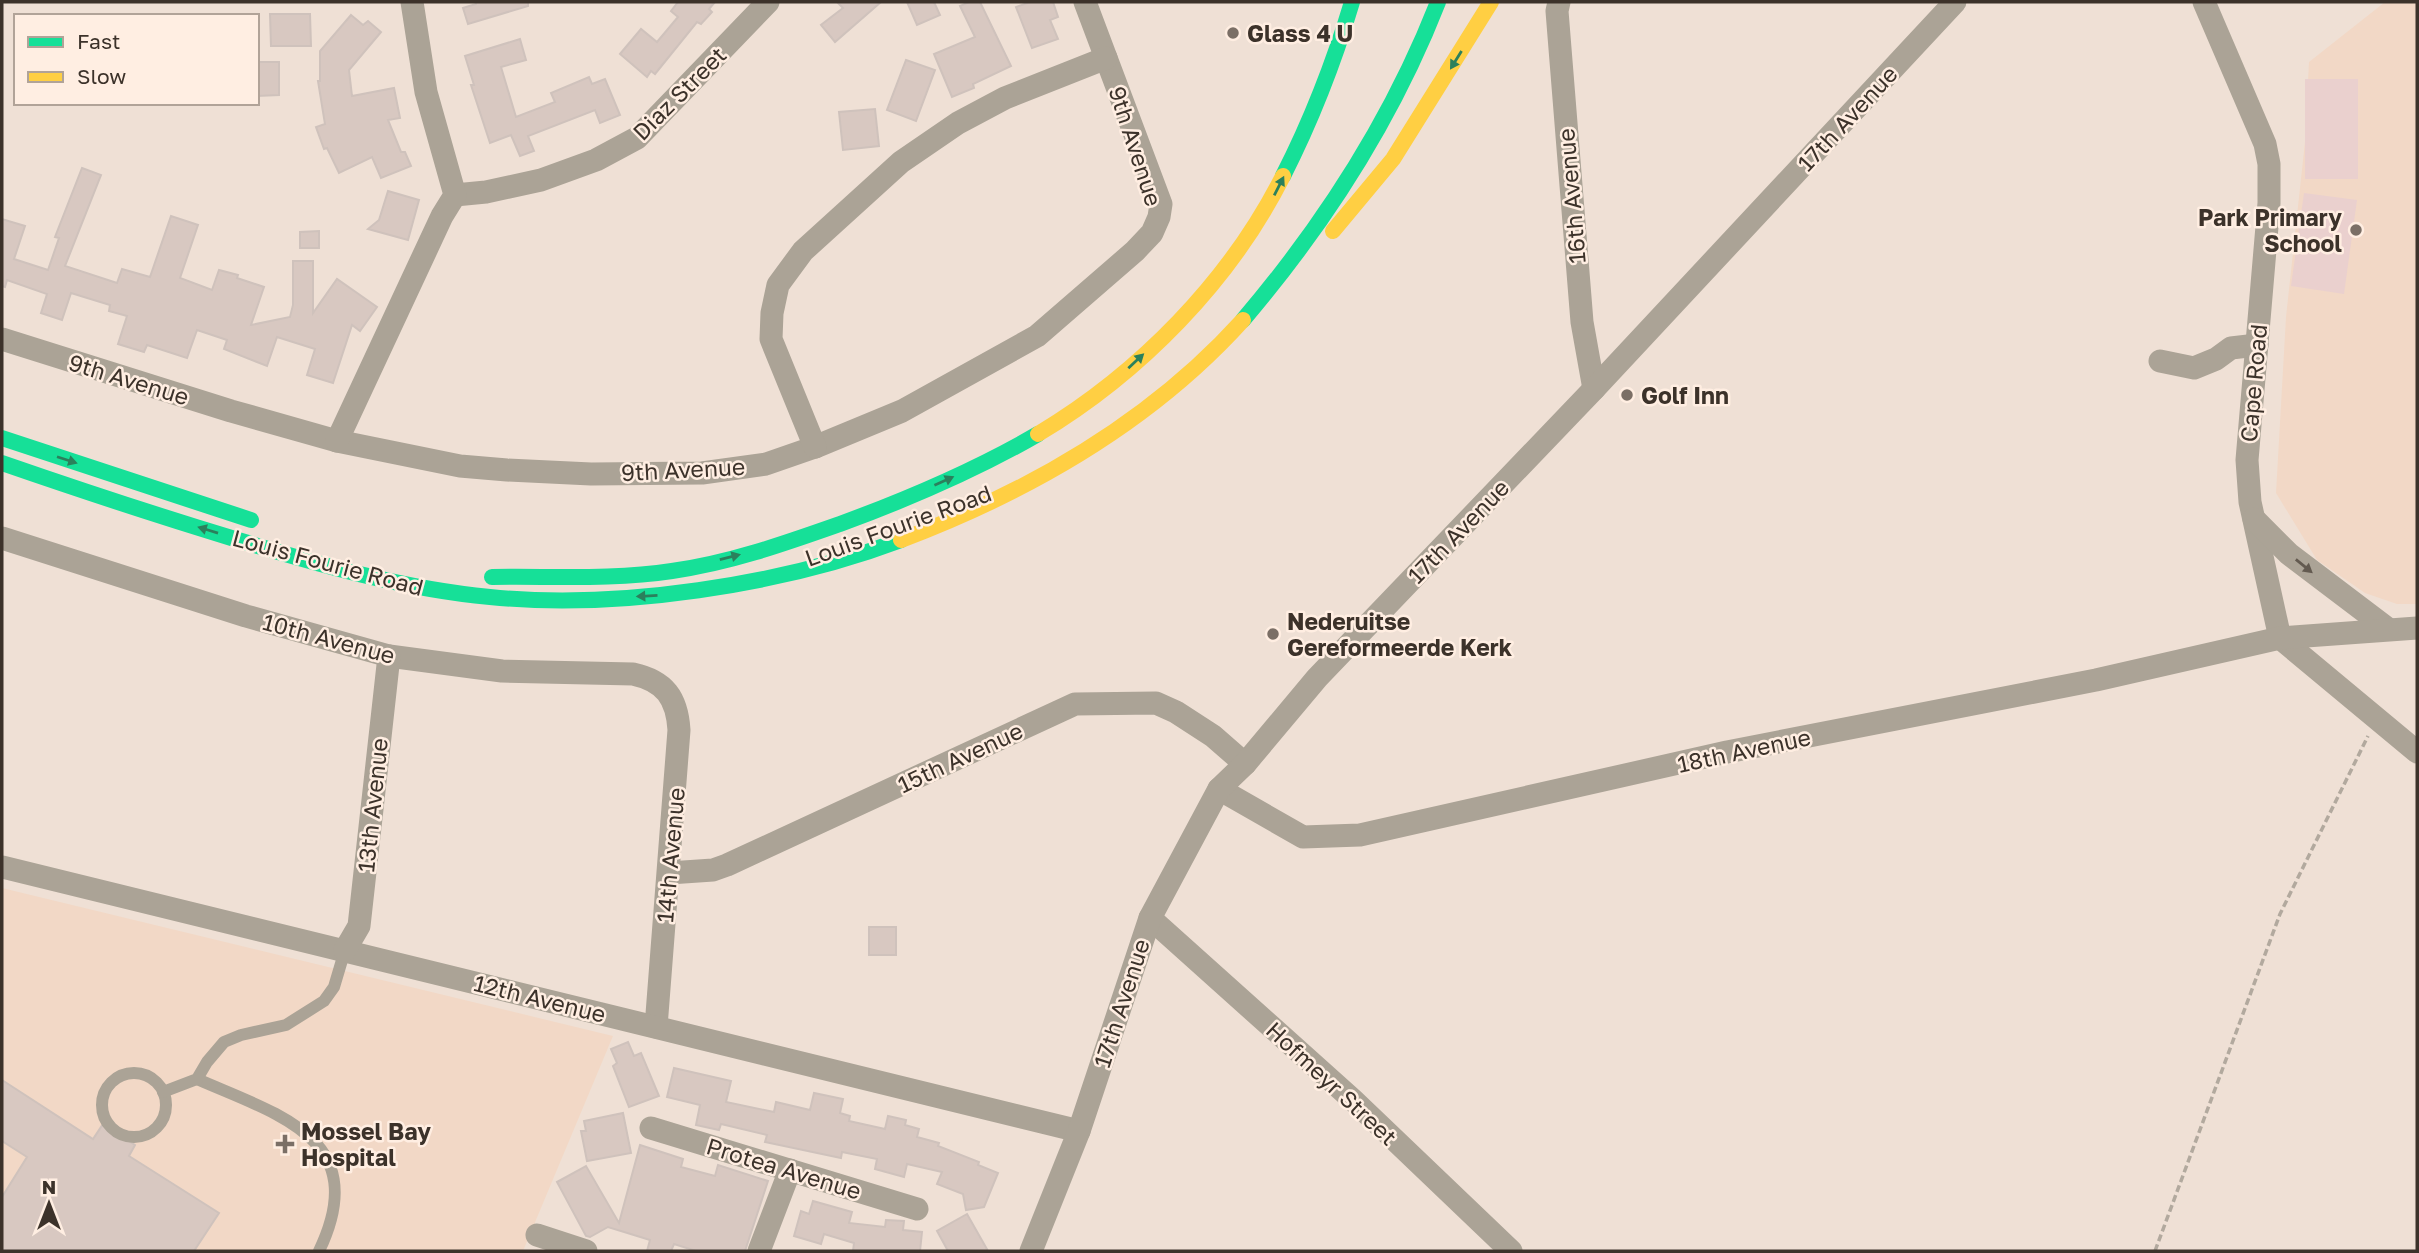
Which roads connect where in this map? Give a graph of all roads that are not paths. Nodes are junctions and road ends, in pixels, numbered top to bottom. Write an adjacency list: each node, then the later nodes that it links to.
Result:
1 (412, 2): 11 (street)
2 (768, 2): 11 (street, Diaz Street)
3 (1085, 2): 10 (street, 9th Avenue)
4 (1352, 2): 12 (main road, Louis Fourie Road, one-way to 4)
5 (1438, 2): 12 (main road, Louis Fourie Road)
6 (1491, 2): 16 (main road, one-way to 16)
7 (1559, 2): 17 (street, 16th Avenue)
8 (1955, 2): 17 (street, 17th Avenue)
9 (2204, 2): 14 (street, Cape Road)
10 (1106, 58): 20 (street); 20 (street, 9th Avenue)
11 (455, 195): 19 (street)
12 (1329, 206): 16 (main road, Louis Fourie Road)
13 (2, 339): 19 (street, 9th Avenue)
14 (2257, 345): 15 (street); 22 (street, Cape Road)
15 (2160, 361)
16 (1199, 367): 21 (main road, Louis Fourie Road, one-way to 21)
17 (1594, 389): 31 (street, 17th Avenue)
18 (2, 439): 23 (main road, Louis Fourie Road, one-way to 23)
19 (337, 442): 20 (street, 9th Avenue)
20 (815, 447)
21 (2, 463)
22 (2254, 519): 26 (street, one-way to 26); 27 (street, Cape Road)
23 (264, 524)
24 (2, 538): 28 (street, 10th Avenue)
25 (2417, 628): 26 (street)
26 (2388, 629): 27 (street)
27 (2280, 638): 30 (street); 32 (street, 18th Avenue)
28 (389, 656): 29 (street, 10th Avenue); 36 (street, 13th Avenue)
29 (663, 688): 34 (street, 14th Avenue)
30 (2417, 752)
31 (1245, 764): 32 (street, 17th Avenue); 34 (street, 15th Avenue)
32 (1219, 789): 35 (street, 17th Avenue)
33 (2, 867): 36 (street, 12th Avenue)
34 (669, 873): 37 (street, 14th Avenue)
35 (1150, 918): 41 (street, 17th Avenue); 49 (street, Hofmeyr Street)
36 (345, 950): 37 (street, 12th Avenue); 38 (lane)
37 (656, 1027): 41 (street, 12th Avenue)
38 (197, 1079): 39 (lane); 45 (lane)
39 (163, 1091): 39 (lane)
40 (651, 1128): 42 (street, Protea Avenue)
41 (1079, 1131): 48 (street, 17th Avenue)
42 (790, 1170): 43 (street, Protea Avenue); 47 (street)
43 (917, 1209)
44 (537, 1235): 46 (street)
45 (319, 1251)
46 (586, 1251)
47 (759, 1251)
48 (1031, 1251)
49 (1511, 1251)

